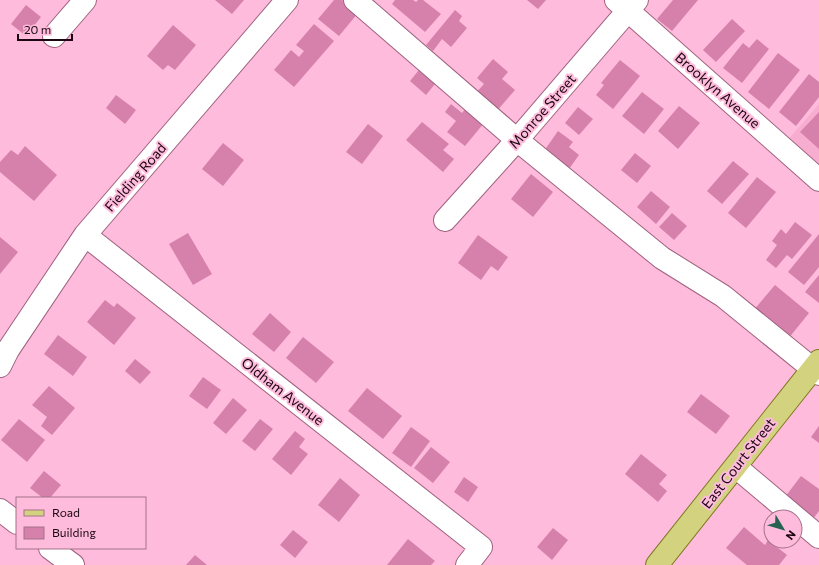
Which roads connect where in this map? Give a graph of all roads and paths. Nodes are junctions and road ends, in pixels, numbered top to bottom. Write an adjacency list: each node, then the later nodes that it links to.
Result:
1 (85, 0): 5 (street)
2 (287, 0): 9 (street, Fielding Road)
3 (354, 0): 6 (street)
4 (627, 4): 6 (street, Monroe Street); 7 (street, Brooklyn Avenue)
5 (54, 36)
6 (517, 140): 8 (street, Monroe Street); 11 (street)
7 (819, 180)
8 (445, 220)
9 (84, 235): 10 (street, Fielding Road); 18 (street, Oldham Avenue)
10 (0, 366)
11 (817, 368): 12 (main road, East Court Street)
12 (736, 467): 15 (street); 19 (main road, East Court Street)
13 (0, 510): 14 (street)
14 (16, 522)
15 (819, 537)
16 (51, 549): 17 (street)
17 (73, 565)
18 (467, 565)
19 (657, 565)

